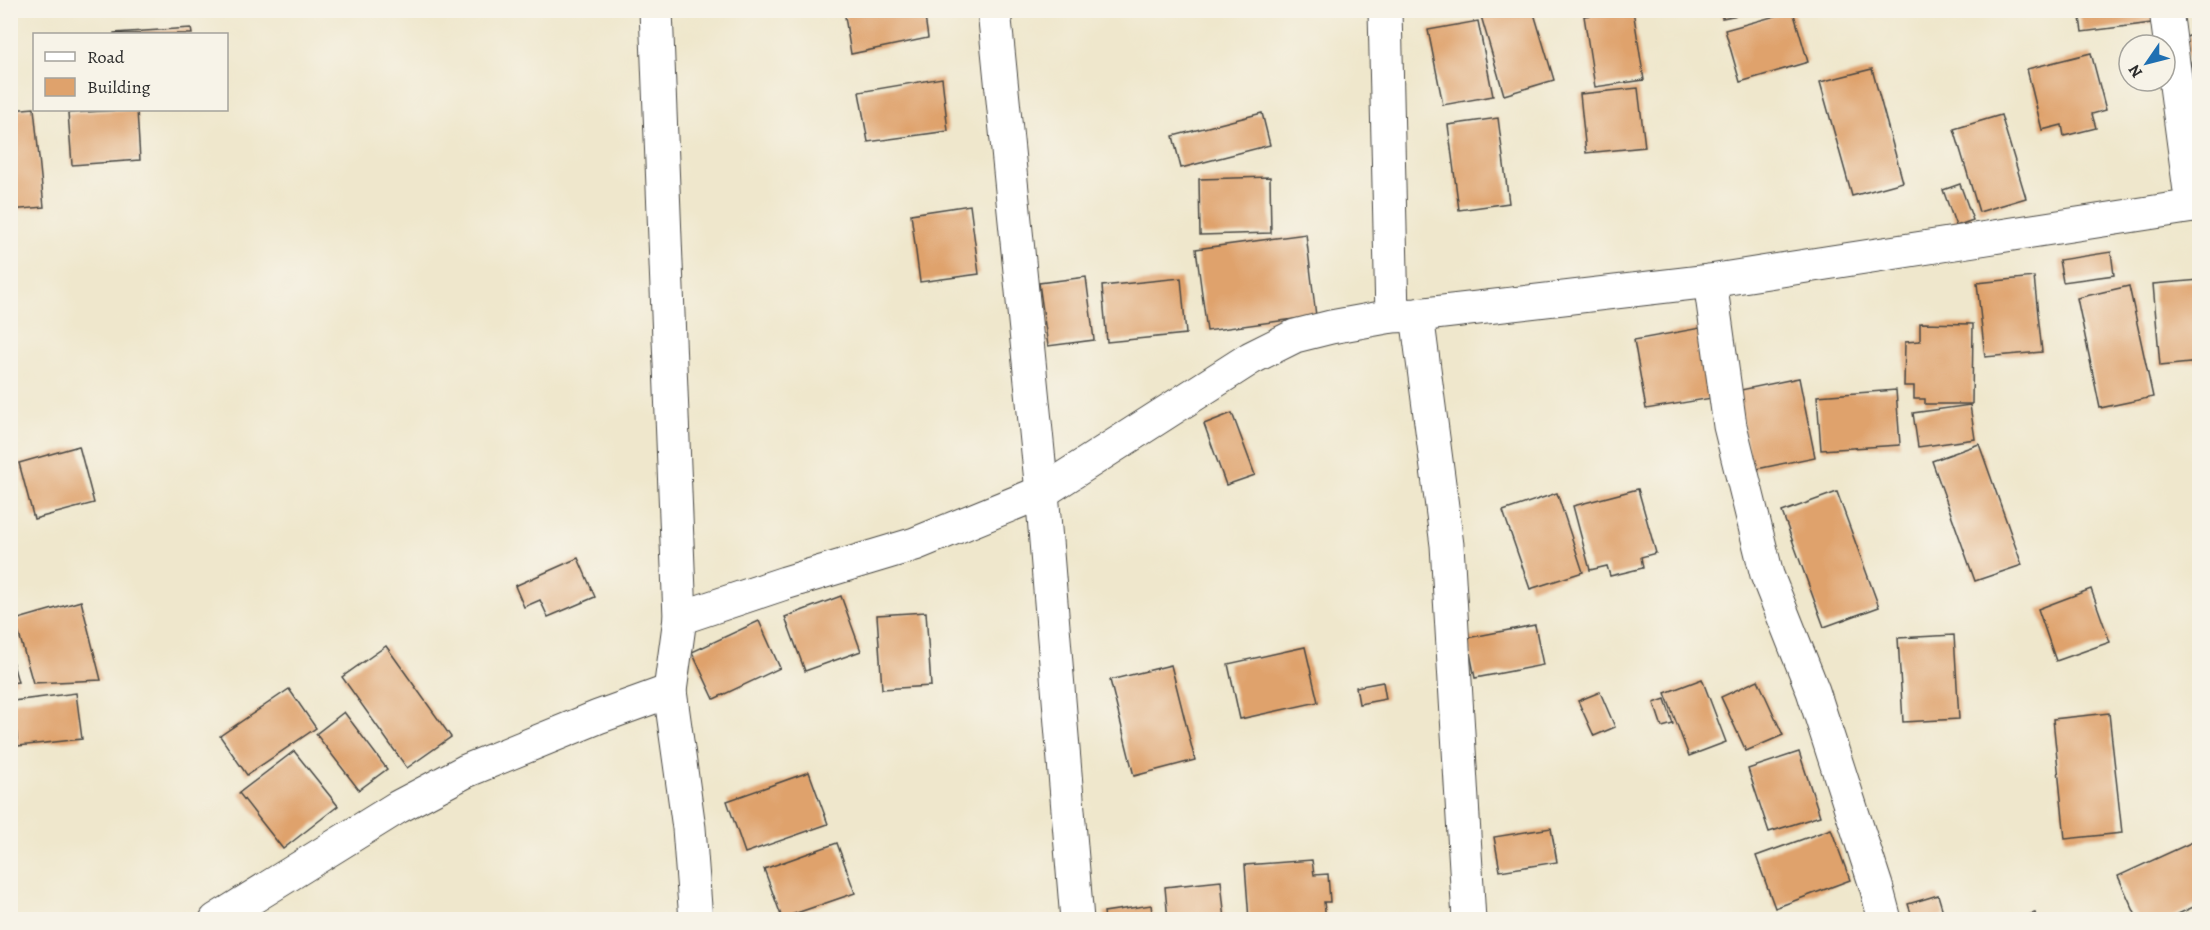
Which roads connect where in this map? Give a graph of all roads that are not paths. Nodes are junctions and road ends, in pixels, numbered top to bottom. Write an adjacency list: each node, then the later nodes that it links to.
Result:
1 (656, 10): 9 (street)
2 (994, 10): 8 (street)
3 (1385, 10): 7 (street)
4 (2166, 10): 5 (street)
5 (2196, 206): 6 (street)
6 (1710, 281): 7 (street); 15 (street)
7 (1404, 315): 8 (street); 14 (street)
8 (1042, 492): 9 (street); 13 (street)
9 (680, 618): 10 (street)
10 (670, 691): 11 (street); 12 (street)
11 (216, 920)
12 (696, 920)
13 (1077, 920)
14 (1469, 920)
15 (1885, 920)

